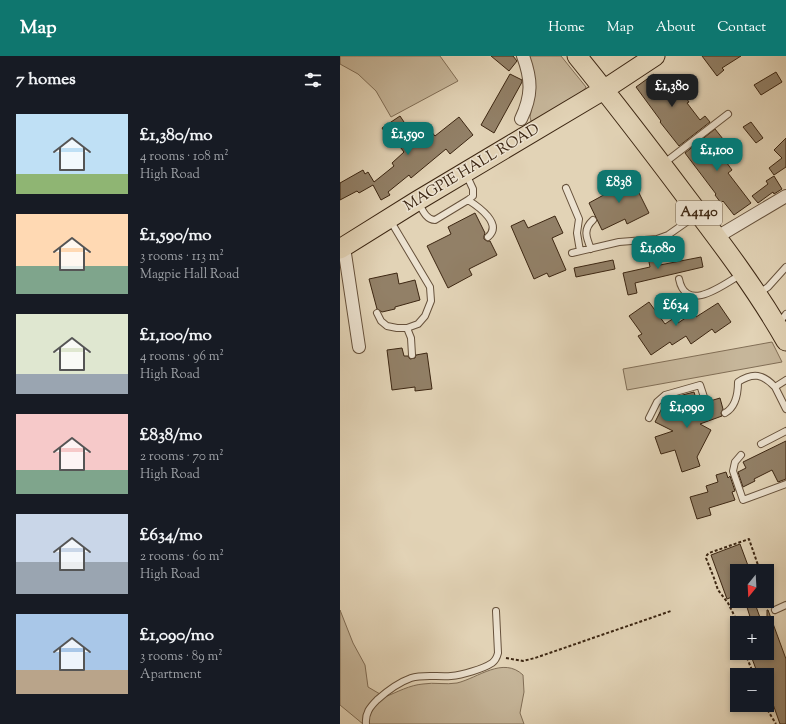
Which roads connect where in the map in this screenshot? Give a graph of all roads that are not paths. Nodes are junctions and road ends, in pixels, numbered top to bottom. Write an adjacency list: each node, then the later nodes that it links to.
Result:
1 (523, 56): 6 (street)
2 (577, 56): 4 (main road, A4140)
3 (655, 56): 4 (main road, MAGPIE HALL ROAD)
4 (605, 89): 7 (main road, A4140); 8 (main road, MAGPIE HALL ROAD)
5 (728, 114): 7 (lane)
6 (521, 119)
7 (662, 165): 13 (main road, A4140)
8 (465, 173): 11 (lane); 12 (main road, MAGPIE HALL ROAD)
9 (566, 188): 20 (lane)
10 (786, 196): 17 (street)
11 (468, 200): 12 (lane); 16 (lane)
12 (417, 201): 14 (main road, MAGPIE HALL ROAD)
13 (699, 213): 17 (main road, A4140); 19 (lane)
14 (389, 218): 18 (main road, MAGPIE HALL ROAD); 28 (lane)
15 (593, 220): 19 (lane)
16 (488, 237)
17 (717, 237): 23 (main road, A4140)
18 (342, 248): 29 (street)
19 (591, 249): 20 (lane)
20 (580, 251): 21 (lane)
21 (572, 253)
22 (786, 267): 25 (lane)
23 (743, 274): 24 (lane); 25 (main road, A4140)
24 (679, 279)
25 (757, 295): 27 (main road, A4140)
26 (377, 313): 28 (lane)
27 (783, 327)
28 (407, 328): 30 (lane)
29 (359, 346)
30 (412, 355)
31 (786, 380): 32 (lane)
32 (775, 387): 34 (lane); 35 (lane)
33 (706, 403): 36 (lane)
34 (786, 409)
35 (725, 413)
36 (649, 418)
37 (786, 432): 38 (lane)
38 (761, 444)
39 (741, 455): 40 (lane)
40 (786, 484)
41 (786, 605): 42 (lane)
42 (775, 610)
43 (496, 611): 44 (lane)
44 (366, 724)

